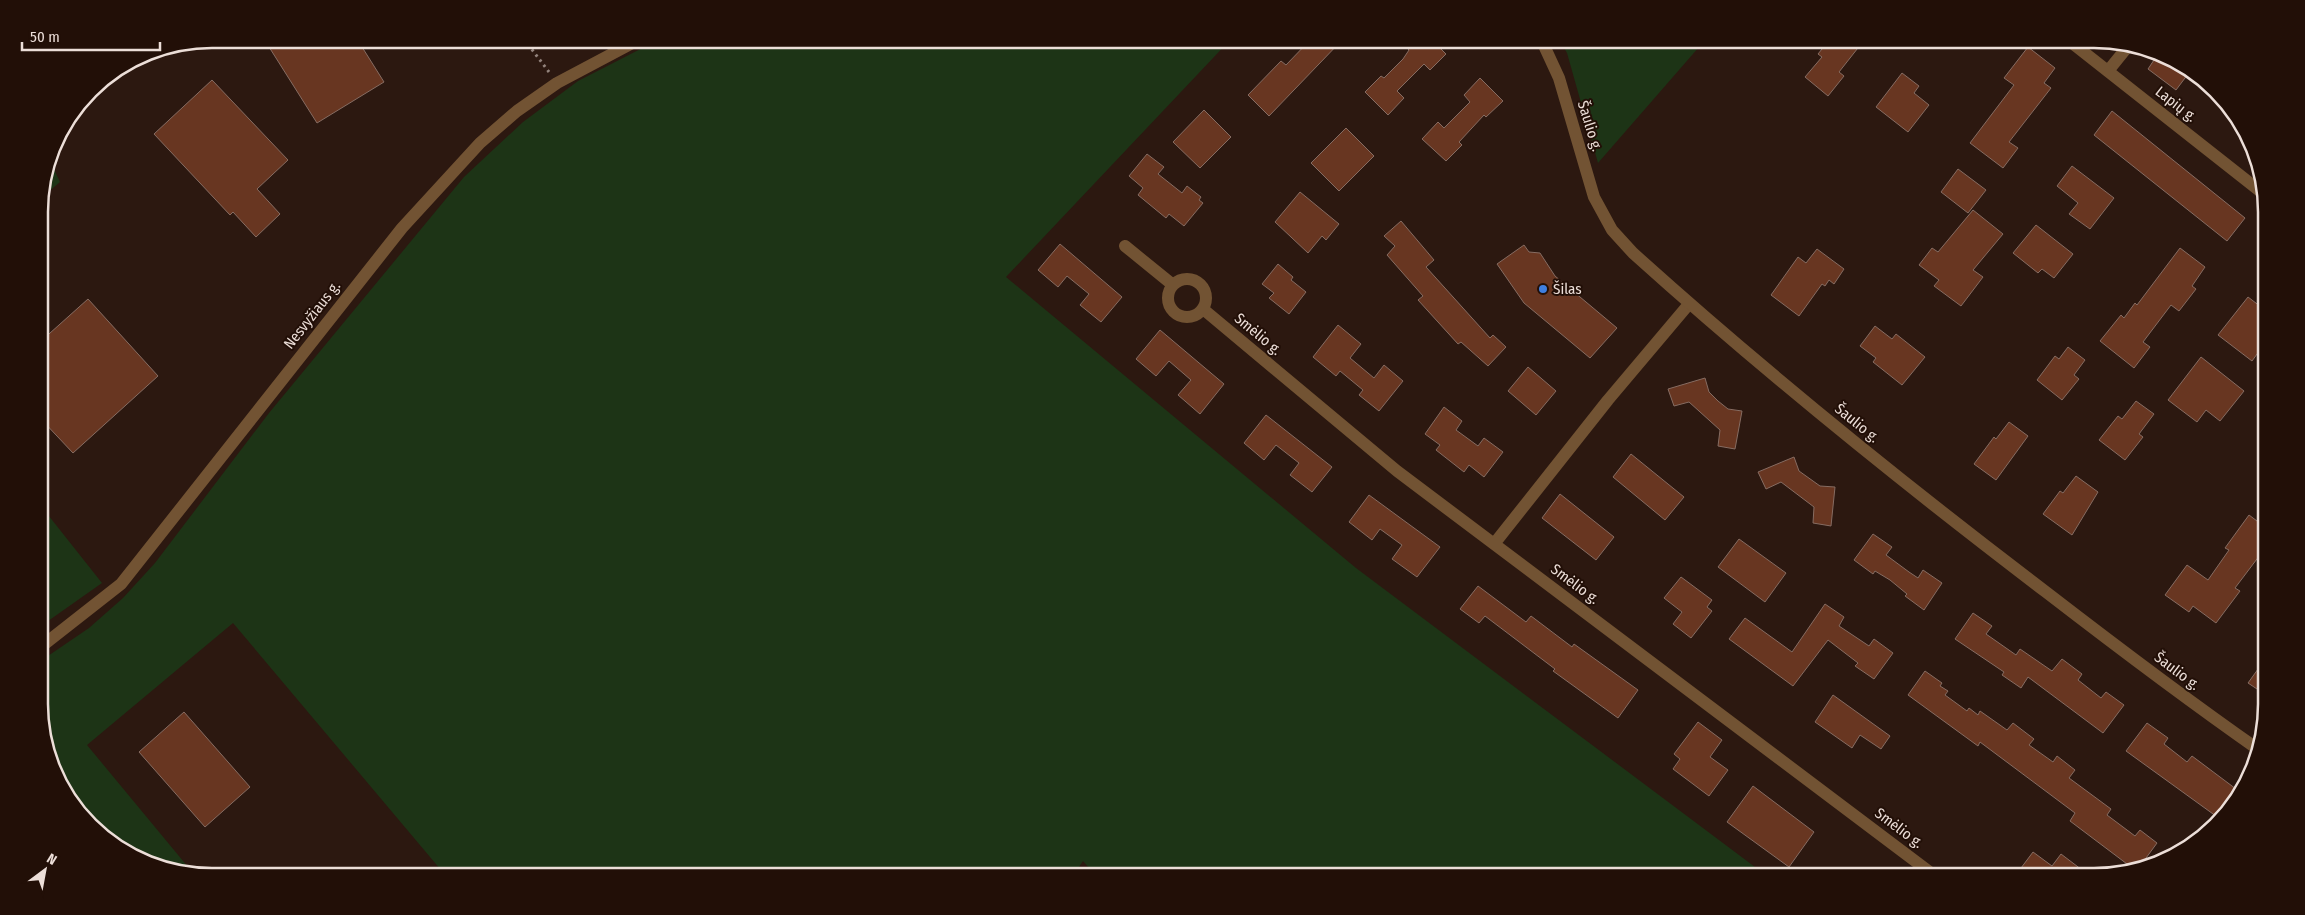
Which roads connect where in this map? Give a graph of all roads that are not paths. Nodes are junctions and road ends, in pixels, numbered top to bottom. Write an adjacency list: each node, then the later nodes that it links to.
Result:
1 (623, 48): 12 (street, Nesvyžiaus g.)
2 (1545, 48): 9 (street, Šaulio g.)
3 (2079, 48): 5 (street, Lapių g.)
4 (2124, 51): 5 (street)
5 (2108, 71): 6 (street, Lapių g.)
6 (2256, 188)
7 (1125, 246): 8 (street)
8 (1173, 286): 10 (street); 10 (street)
9 (1689, 304): 11 (street); 13 (street, Šaulio g.)
10 (1202, 309): 11 (street, Smėlio g.)
11 (1494, 544): 14 (street, Smėlio g.)
12 (48, 641)
13 (2252, 745)
14 (1923, 867)

